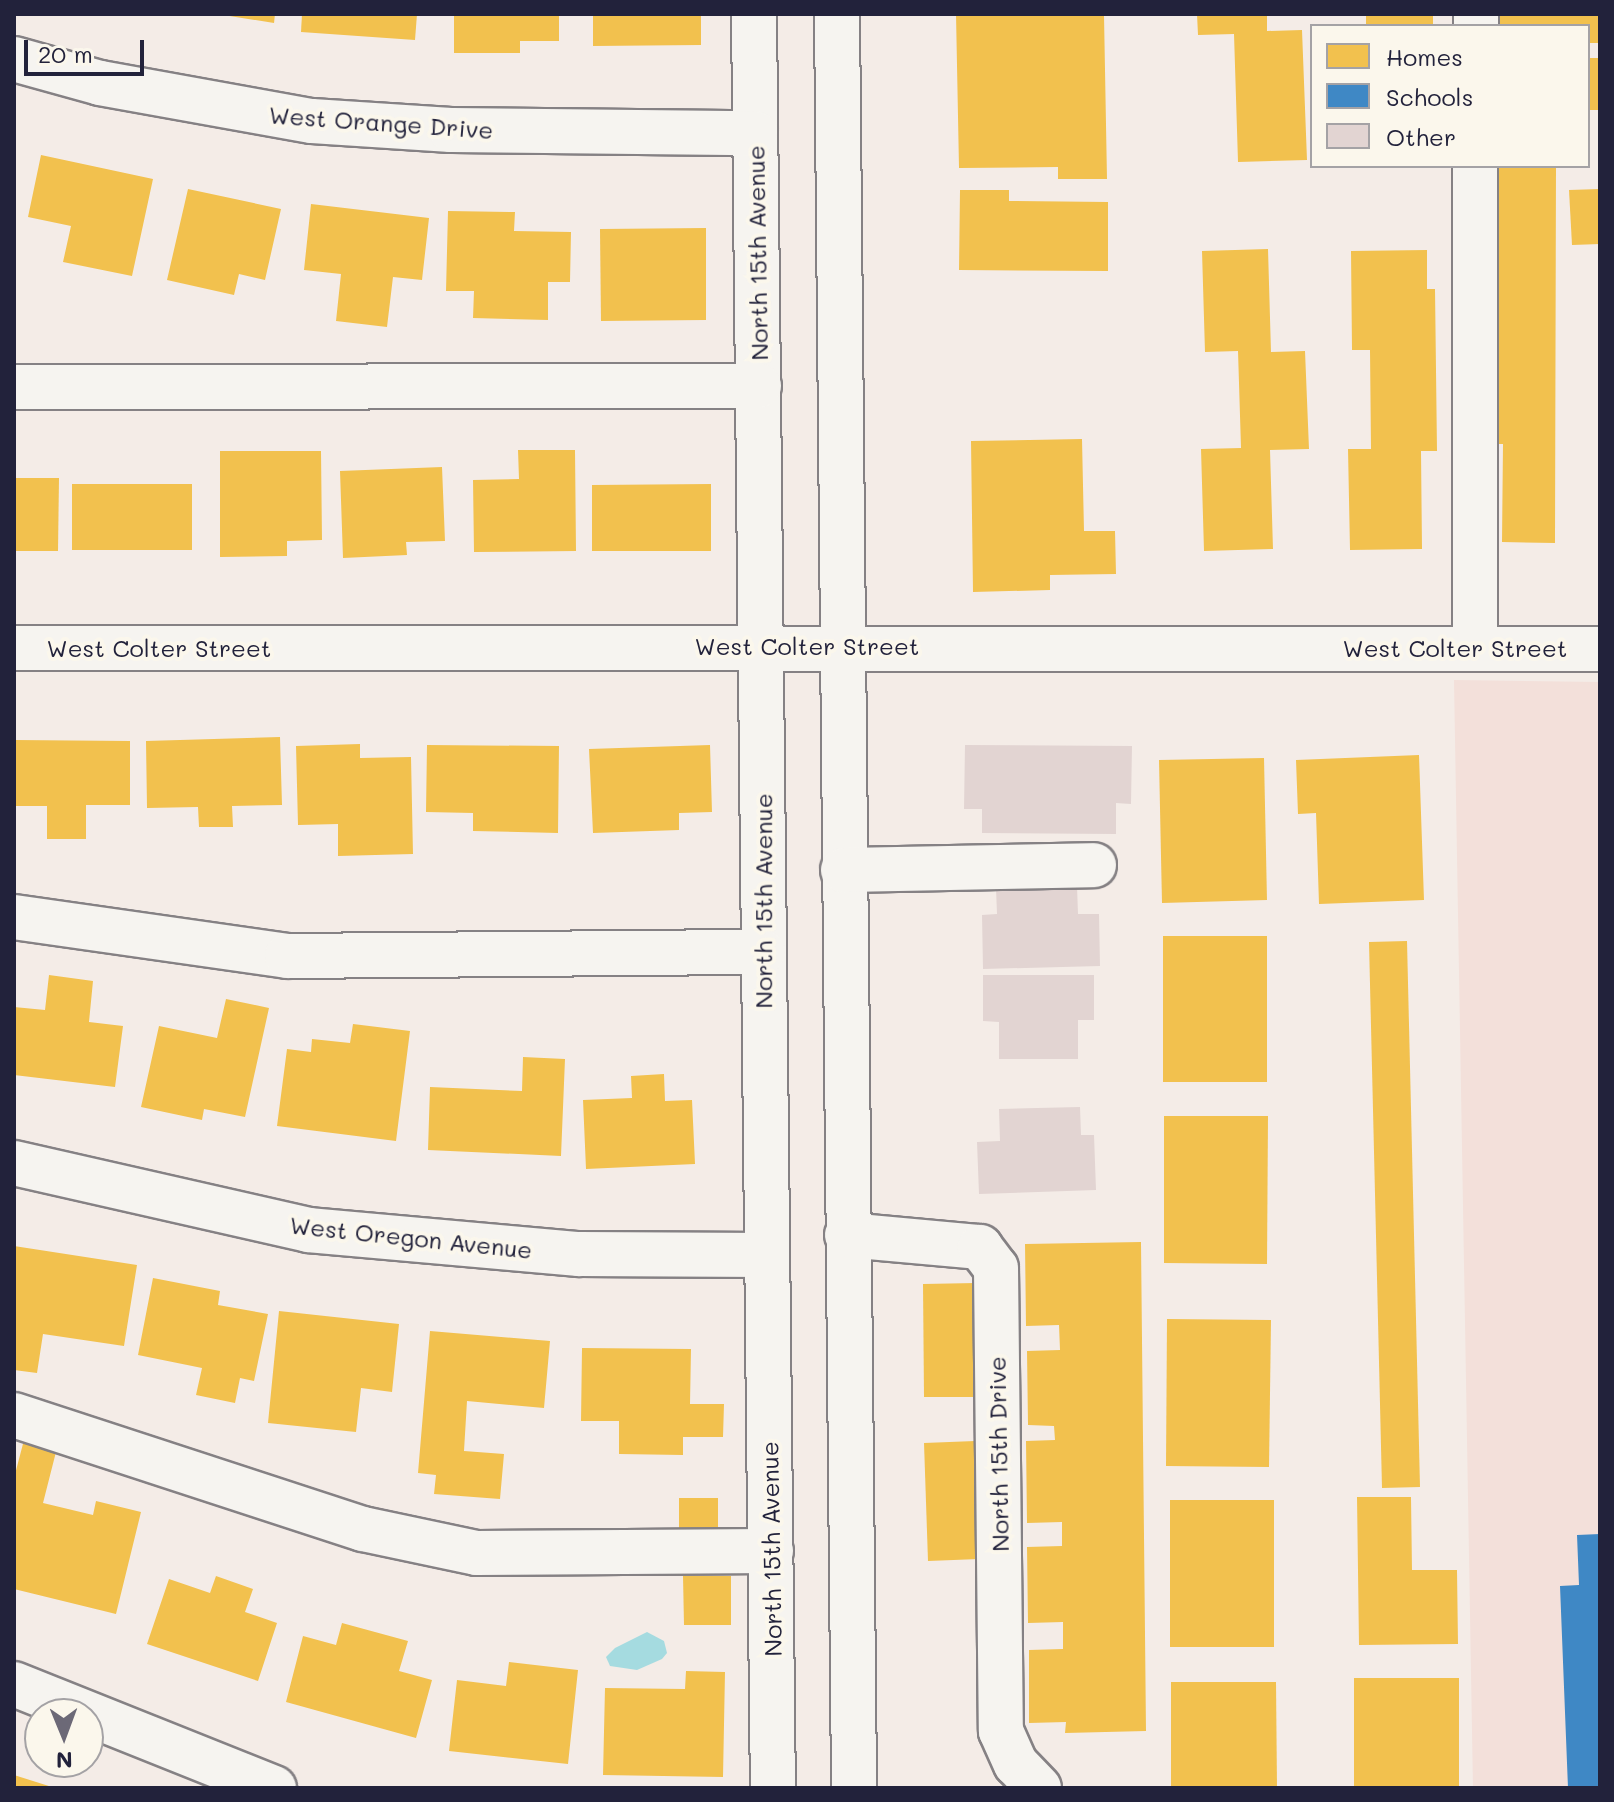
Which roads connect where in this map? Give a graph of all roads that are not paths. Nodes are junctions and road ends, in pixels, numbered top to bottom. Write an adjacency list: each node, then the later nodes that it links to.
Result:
1 (754, 14): 4 (street, North 15th Avenue)
2 (837, 14): 8 (street)
3 (14, 59): 4 (street, West Orange Drive)
4 (755, 133): 6 (street, North 15th Avenue)
5 (1475, 168): 11 (street)
6 (759, 386): 7 (street); 9 (street, North 15th Avenue)
7 (14, 387)
8 (840, 646): 9 (street, West Colter Street); 11 (street, West Colter Street); 14 (street)
9 (762, 647): 10 (street, West Colter Street); 16 (street, North 15th Avenue)
10 (14, 648)
11 (1475, 648): 12 (street, West Colter Street)
12 (1600, 649)
13 (1094, 865): 14 (street)
14 (843, 870): 18 (street)
15 (14, 917): 16 (street)
16 (763, 952): 19 (street, North 15th Avenue)
17 (14, 1163): 19 (street, West Oregon Avenue)
18 (847, 1235): 25 (street); 26 (street, North 15th Drive)
19 (767, 1255): 21 (street, North 15th Avenue)
20 (14, 1415): 21 (street)
21 (771, 1551): 24 (street, North 15th Avenue)
22 (14, 1684): 23 (street)
23 (274, 1788)
24 (773, 1788)
25 (854, 1788)
26 (1039, 1788)

